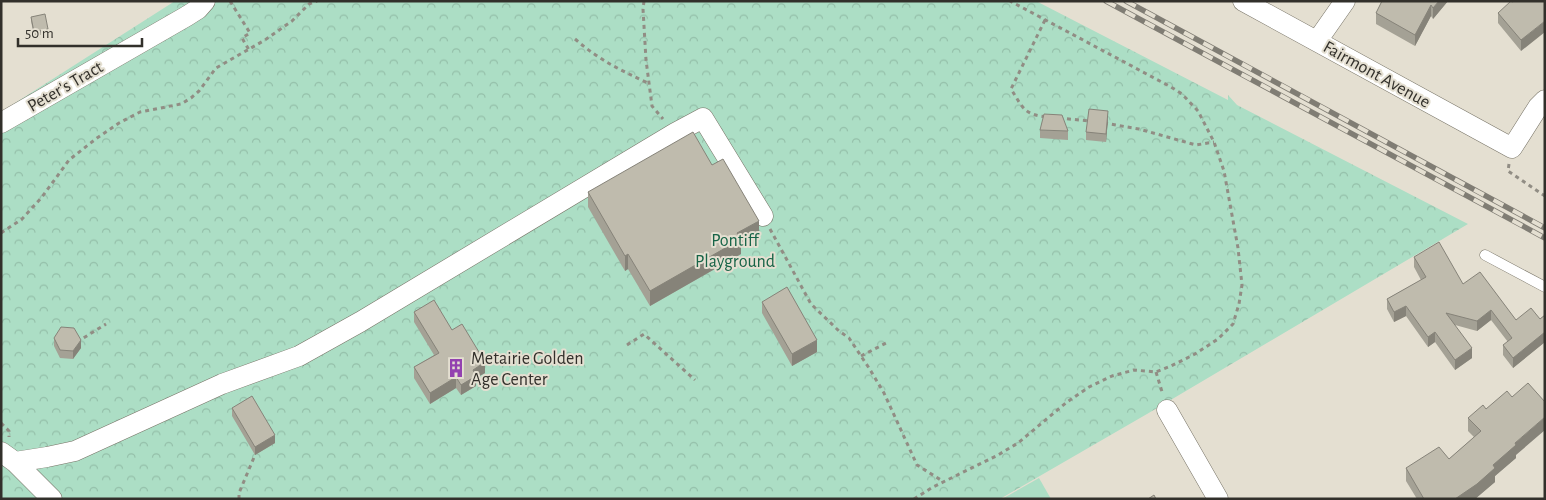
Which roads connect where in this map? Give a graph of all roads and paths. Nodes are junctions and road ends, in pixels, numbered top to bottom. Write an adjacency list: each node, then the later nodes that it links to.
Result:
1 (205, 1): 17 (street, Peter's Tract)
2 (230, 1): 11 (path)
3 (317, 1): 11 (path)
4 (644, 1): 12 (path)
5 (1010, 1): 8 (path)
6 (1243, 1): 10 (street, Fairmont Avenue)
7 (1345, 1): 10 (street)
8 (1045, 20): 14 (path); 20 (path)
9 (575, 39): 12 (path)
10 (1317, 41): 21 (street, Fairmont Avenue)
11 (249, 50): 24 (path)
12 (649, 83): 19 (path)
13 (1545, 100): 21 (street)
14 (1050, 117)
15 (1058, 118): 16 (path)
16 (1093, 121)
17 (1, 123)
18 (1102, 123): 20 (path)
19 (675, 132): 23 (street); 36 (street)
20 (1214, 142): 32 (path)
21 (1512, 148): 22 (path)
22 (1545, 196)
23 (763, 216): 31 (path)
24 (1, 232)
25 (1485, 254): 26 (lane)
26 (1545, 287)
27 (106, 324): 28 (path)
28 (77, 342)
29 (888, 342): 31 (path)
30 (627, 345): 33 (path)
31 (861, 356): 37 (path)
32 (1156, 372): 34 (path); 37 (path)
33 (695, 380)
34 (1167, 410): 41 (street)
35 (255, 455): 39 (path)
36 (8, 457): 38 (street)
37 (944, 482): 40 (path)
38 (52, 499)
39 (239, 499)
40 (914, 499)
41 (1218, 499)

